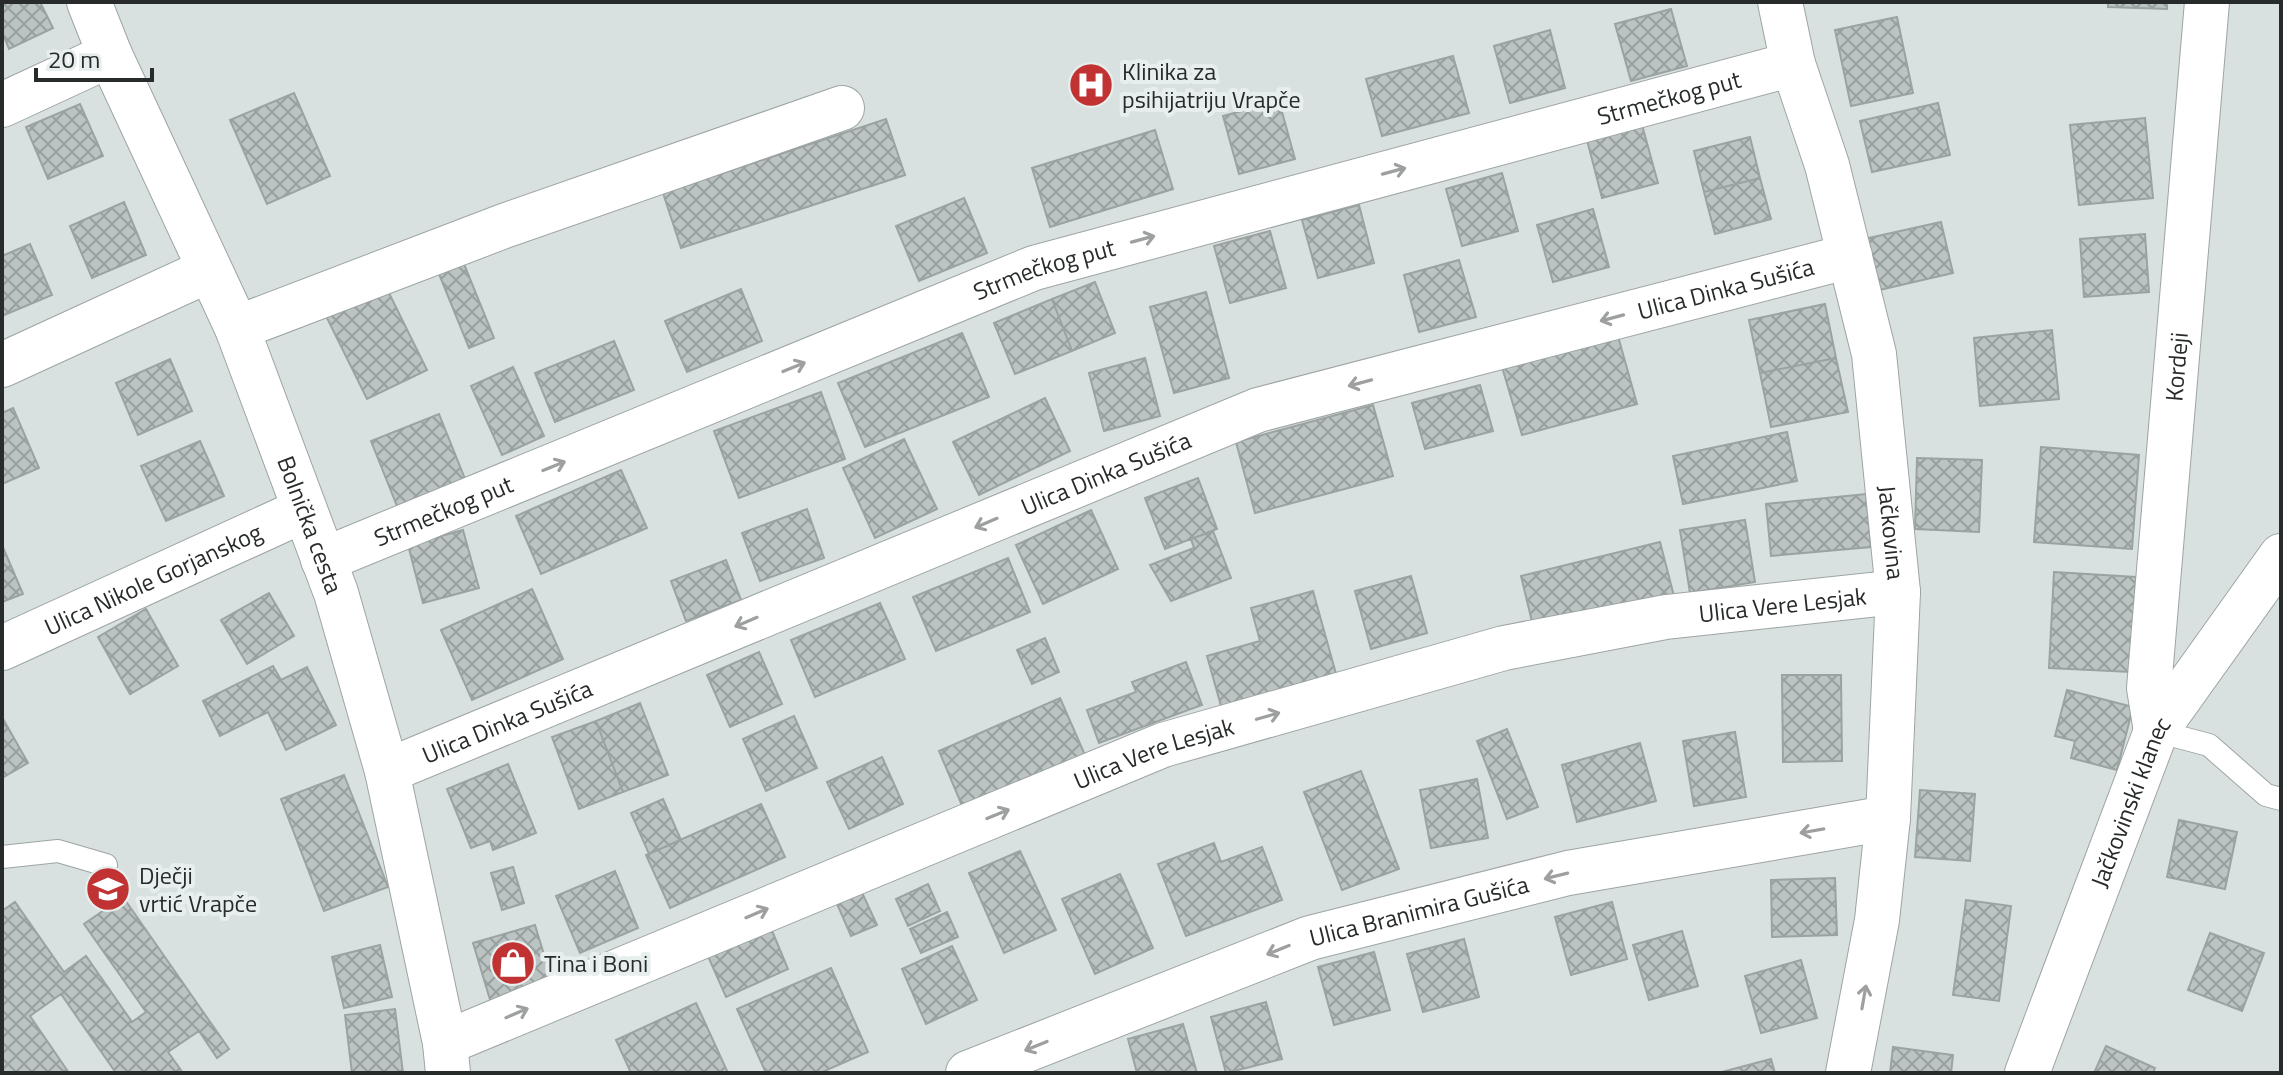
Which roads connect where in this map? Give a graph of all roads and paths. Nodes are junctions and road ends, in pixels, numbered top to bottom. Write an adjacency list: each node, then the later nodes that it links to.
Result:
1 (89, 2): 4 (street, Bolnička cesta)
2 (1780, 2): 5 (street, Jačkovina)
3 (2207, 2): 17 (street, Kordeji)
4 (110, 55): 6 (street); 9 (street, Bolnička cesta)
5 (1793, 64): 8 (street, Jačkovina); 13 (street, Strmečkog put, one-way to 5)
6 (2, 105)
7 (842, 108): 10 (street)
8 (1850, 256): 15 (street, Jačkovina); 18 (street, Ulica Dinka Sušića, one-way to 18)
9 (209, 270): 10 (street, Bolnička cesta); 11 (street)
10 (237, 328): 12 (street, Bolnička cesta)
11 (2, 365)
12 (304, 510): 13 (street, Bolnička cesta); 16 (street, Ulica Nikole Gorjanskog)
13 (323, 560): 18 (street, Bolnička cesta)
14 (2279, 564): 17 (street, Jačkovinski klanec)
15 (1898, 592): 20 (street, Jačkovina); 23 (street, Ulica Vere Lesjak, one-way to 15)
16 (2, 648)
17 (2156, 731): 19 (lane); 26 (street, Jačkovinski klanec)
18 (387, 771): 23 (street, Bolnička cesta)
19 (2281, 799)
20 (1888, 818): 24 (street, Ulica Branimira Gušića, one-way to 24); 25 (street, Jačkovina, one-way to 20)
21 (2, 857): 22 (lane)
22 (106, 865)
23 (447, 1058)
24 (968, 1073)
25 (1848, 1073)
26 (2027, 1073)

